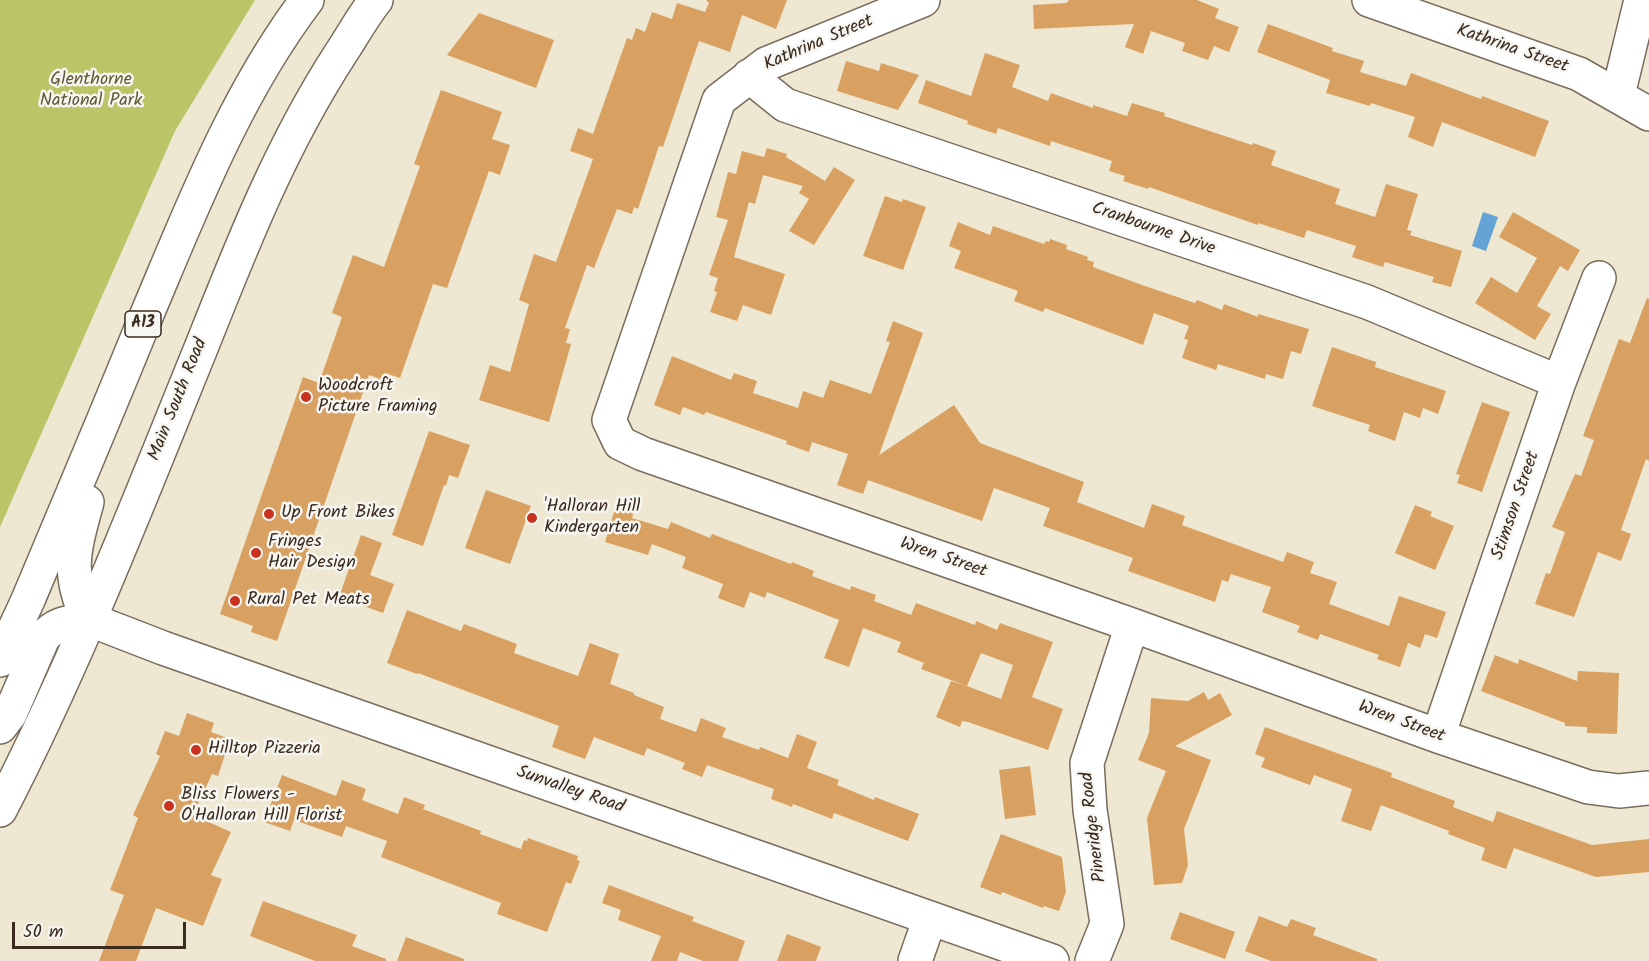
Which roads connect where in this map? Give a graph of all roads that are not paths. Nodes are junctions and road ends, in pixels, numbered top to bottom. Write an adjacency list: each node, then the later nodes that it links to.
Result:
1 (308, 0): 11 (main road, A13)
2 (376, 0): 12 (main road, Main South Road)
3 (923, 0): 6 (main road, Kathrina Street)
4 (1369, 0): 7 (main road, Kathrina Street)
5 (1641, 0): 7 (main road)
6 (749, 76): 10 (main road, Cranbourne Drive); 13 (main road, Wren Street)
7 (1618, 95): 8 (main road, Kathrina Street)
8 (1649, 114)
9 (1599, 278): 10 (main road, Stimson Street)
10 (1559, 382): 16 (main road, Stimson Street)
11 (108, 408): 12 (main road); 14 (main road, A13)
12 (88, 619): 15 (main road); 18 (main road, Main South Road); 19 (main road, Sunvalley Road)
13 (1131, 625): 16 (main road, Wren Street); 22 (main road, Pineridge Road)
14 (0, 660)
15 (0, 727)
16 (1438, 736): 17 (main road, Wren Street)
17 (1649, 788)
18 (0, 810)
19 (930, 918): 20 (main road); 21 (main road, Sunvalley Road)
20 (915, 961)
21 (1052, 961)
22 (1092, 961)

